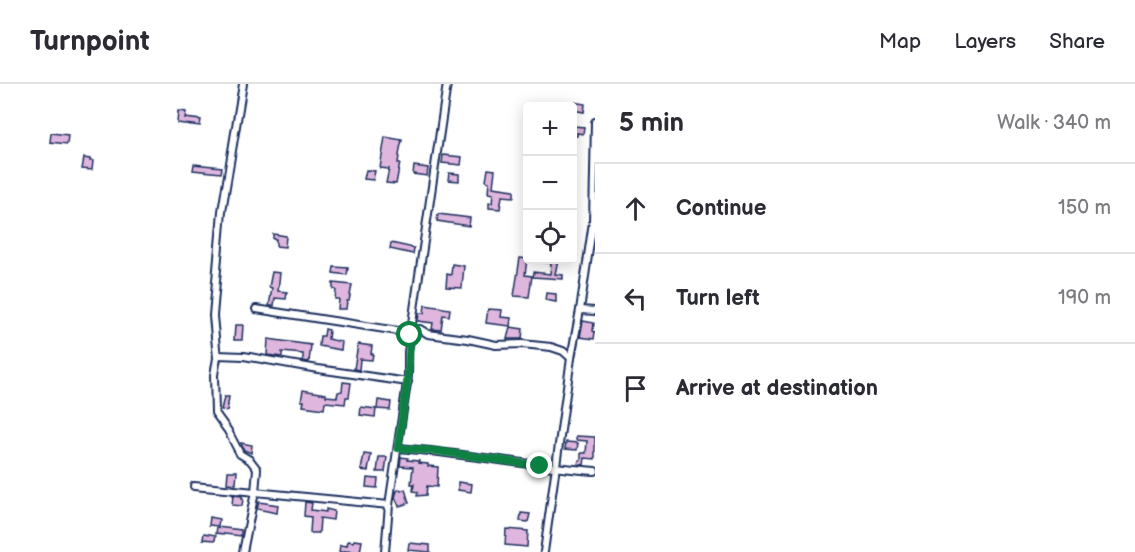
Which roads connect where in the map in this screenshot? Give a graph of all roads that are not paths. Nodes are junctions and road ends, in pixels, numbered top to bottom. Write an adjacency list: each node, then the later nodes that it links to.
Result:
1 (243, 84): 8 (street)
2 (447, 84): 7 (street)
3 (595, 122): 5 (street)
4 (256, 309): 7 (street)
5 (580, 310): 6 (street); 9 (street)
6 (595, 311)
7 (411, 330): 9 (street); 10 (street)
8 (217, 355): 10 (street); 15 (street)
9 (571, 358): 12 (street)
10 (408, 382): 11 (street)
11 (398, 448): 12 (street); 16 (street)
12 (556, 467): 13 (street); 19 (street)
13 (595, 471)
14 (194, 486): 15 (street)
15 (255, 492): 16 (street); 17 (street)
16 (389, 506): 18 (street)
17 (243, 552)
18 (385, 552)
19 (543, 552)

